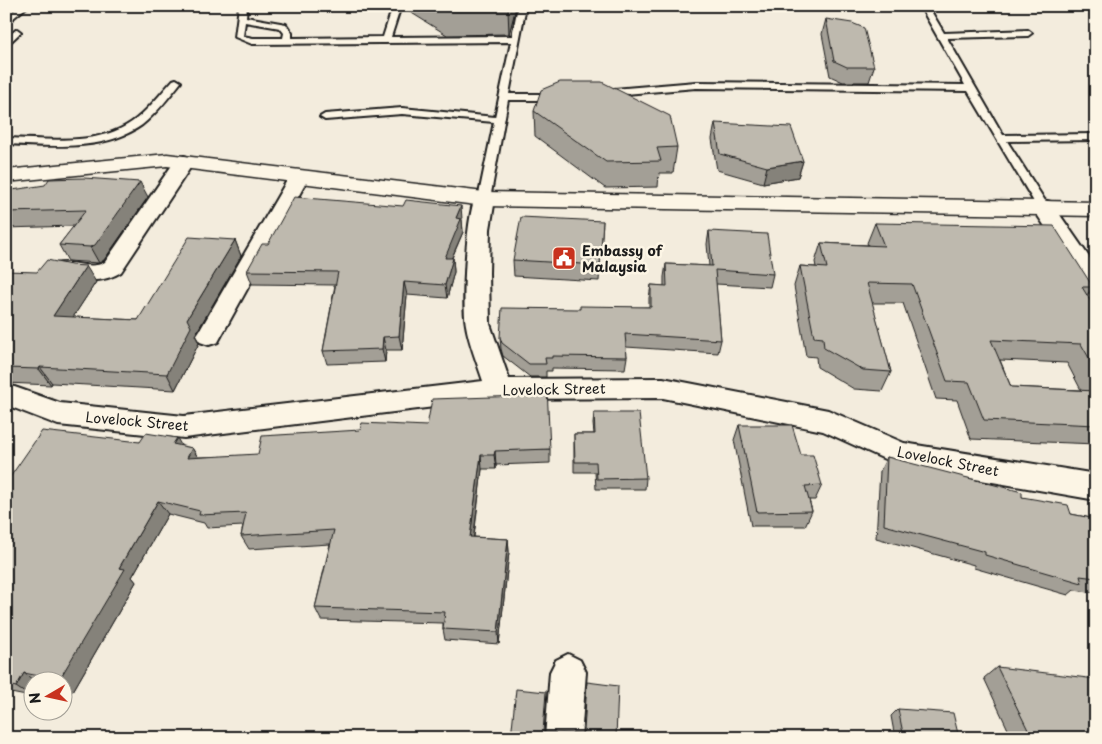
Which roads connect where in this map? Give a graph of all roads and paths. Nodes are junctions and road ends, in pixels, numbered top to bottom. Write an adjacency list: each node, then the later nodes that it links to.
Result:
1 (24, 6): 7 (lane)
2 (243, 6): 6 (lane)
3 (398, 6): 13 (lane)
4 (522, 6): 11 (lane)
5 (924, 6): 10 (lane)
6 (242, 19): 12 (lane); 12 (lane)
7 (6, 22)
8 (18, 32): 14 (lane)
9 (1028, 33): 10 (lane)
10 (941, 36): 16 (lane)
11 (516, 39): 13 (lane); 19 (lane)
12 (287, 40): 13 (lane)
13 (386, 40)
14 (6, 43)
15 (176, 82): 24 (lane)
16 (971, 88): 17 (lane); 23 (lane)
17 (592, 94)
18 (564, 96): 19 (lane)
19 (504, 97): 21 (lane)
20 (325, 117): 21 (lane)
21 (500, 120): 28 (lane)
22 (1096, 137): 23 (lane)
23 (1000, 138): 29 (lane)
24 (6, 141)
25 (184, 162): 26 (street); 27 (street); 31 (street)
26 (6, 176)
27 (299, 177): 28 (street); 33 (street)
28 (484, 198): 29 (street); 34 (street)
29 (1043, 207): 30 (street); 32 (street)
30 (1096, 208)
31 (64, 269)
32 (1096, 285)
33 (208, 336)
34 (499, 389): 35 (street, Lovelock Street); 36 (street, Lovelock Street)
35 (6, 394)
36 (1096, 487)
37 (568, 672): 38 (street)
38 (563, 738)

